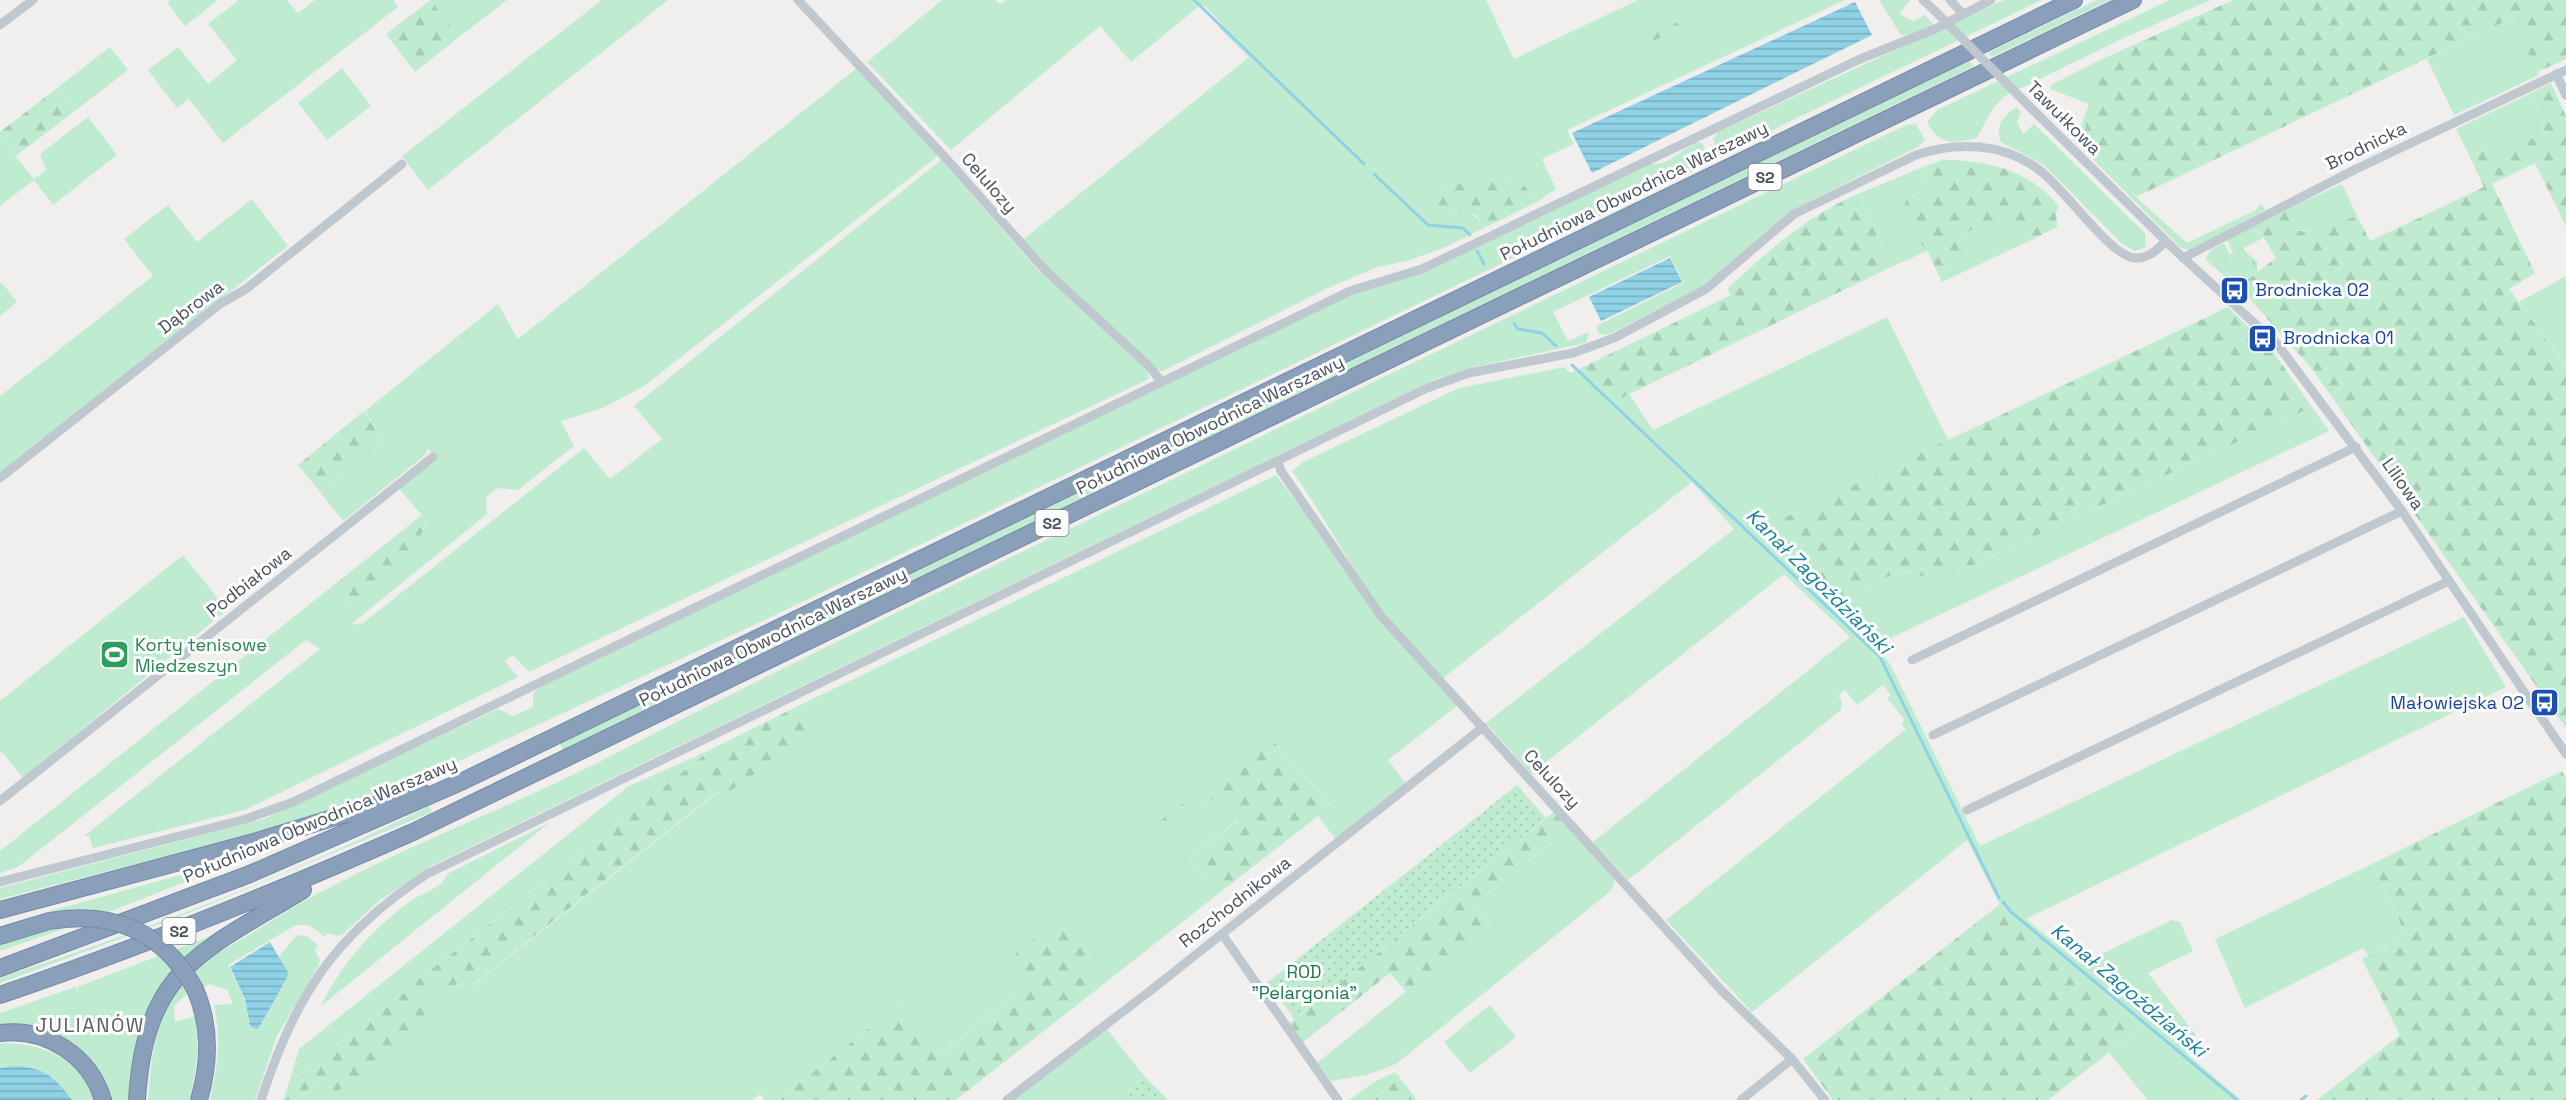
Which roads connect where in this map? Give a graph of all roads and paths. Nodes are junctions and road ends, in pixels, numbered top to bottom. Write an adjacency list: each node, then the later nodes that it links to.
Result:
1 (33, 0): 9 (street)
2 (798, 0): 16 (street, Celulozy)
3 (1923, 0): 14 (street, Tawułkowa, bridge)
4 (1950, 0): 8 (street)
5 (1991, 0): 8 (street)
6 (2074, 0): 27 (highway, Południowa Obwodnica Warszawy / S2)
7 (2133, 0): 30 (highway, Południowa Obwodnica Warszawy / S2)
8 (1963, 14): 16 (street)
9 (0, 25)
10 (2566, 70): 11 (street, Brodnicka)
11 (2556, 74): 12 (street); 15 (street, Brodnicka)
12 (2566, 95)
13 (402, 164): 20 (street, Dąbrowa)
14 (2166, 241): 15 (street, Tawułkowa); 19 (street)
15 (2183, 258): 17 (street, Liliowa)
16 (1161, 381): 31 (street)
17 (2356, 447): 21 (street, Liliowa); 23 (street)
18 (433, 457): 28 (street, Podbiałowa)
19 (1278, 462): 24 (street, Celulozy); 42 (street)
20 (0, 478)
21 (2402, 511): 22 (street, Liliowa); 25 (street)
22 (2449, 581): 26 (street, Liliowa); 29 (street)
23 (1912, 660)
24 (1482, 727): 33 (street, Rozchodnikowa); 38 (street, Celulozy)
25 (1933, 735)
26 (2566, 754)
27 (463, 781): 32 (highway); 35 (highway, Południowa Obwodnica Warszawy / S2)
28 (0, 801)
29 (1967, 810)
30 (355, 858): 36 (highway, Południowa Obwodnica Warszawy / S2); 40 (highway)
31 (0, 882)
32 (0, 910)
33 (1222, 934): 43 (street, Rozchodnikowa); 44 (street)
34 (0, 936): 41 (highway, bridge)
35 (0, 968)
36 (0, 995)
37 (0, 1033): 39 (highway)
38 (1792, 1059): 45 (street); 46 (street, Celulozy)
39 (103, 1100)
40 (137, 1100)
41 (199, 1100)
42 (261, 1100)
43 (1007, 1100)
44 (1338, 1100)
45 (1741, 1100)
46 (1825, 1100)

